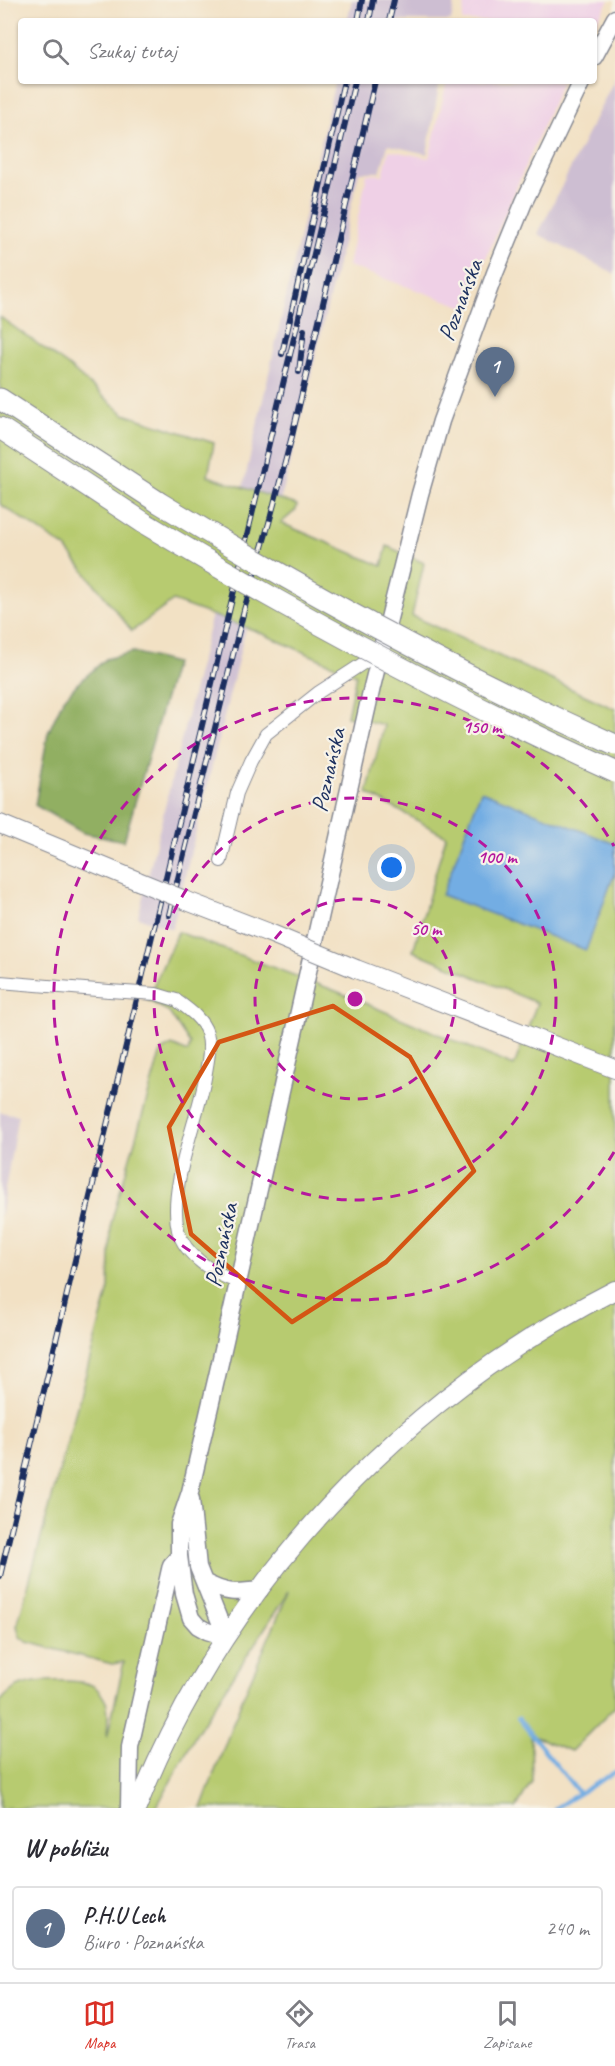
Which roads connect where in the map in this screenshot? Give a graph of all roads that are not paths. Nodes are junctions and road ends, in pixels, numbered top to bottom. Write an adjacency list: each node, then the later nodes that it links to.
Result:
1 (615, 18): 2 (street)
2 (597, 51)
3 (581, 84): 6 (street, Poznańska)
4 (0, 399): 7 (highway, bridge)
5 (0, 428): 8 (highway, bridge)
6 (380, 653): 10 (street); 13 (street, Poznańska)
7 (615, 745)
8 (615, 772)
9 (0, 824): 12 (main road, bridge)
10 (221, 861)
11 (0, 982): 13 (street, bridge)
12 (615, 1069)
13 (238, 1282): 15 (street, Poznańska)
14 (615, 1290): 18 (main road)
15 (190, 1492): 16 (street, Poznańska); 17 (street, Poznańska)
16 (179, 1556): 19 (street, Poznańska); 20 (street, Poznańska)
17 (204, 1582): 18 (street); 19 (street, Poznańska)
18 (260, 1590): 19 (main road)
19 (226, 1637): 21 (main road)
20 (129, 1808)
21 (137, 1808)

